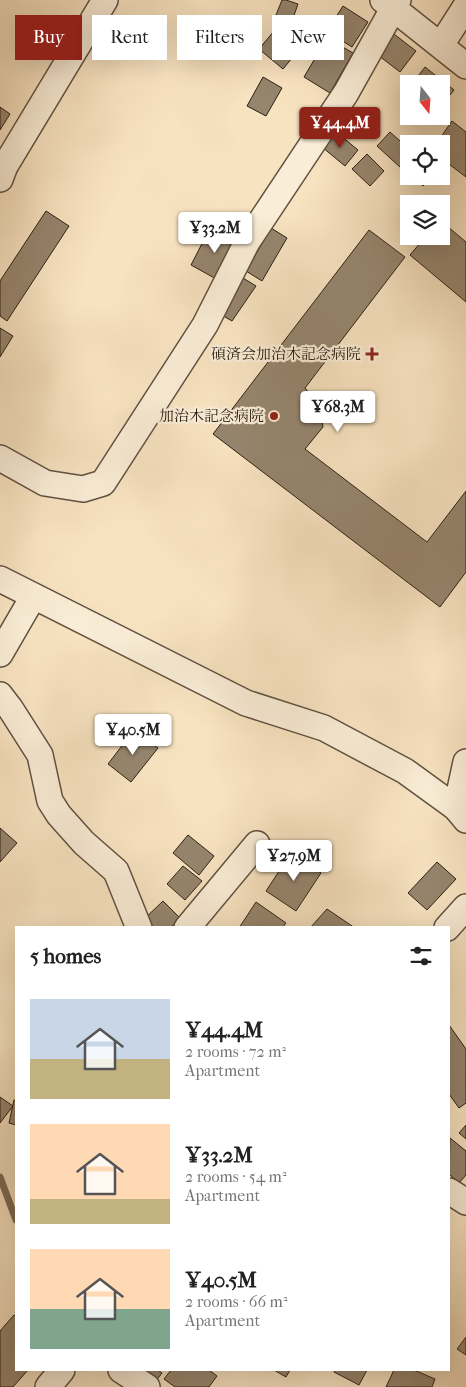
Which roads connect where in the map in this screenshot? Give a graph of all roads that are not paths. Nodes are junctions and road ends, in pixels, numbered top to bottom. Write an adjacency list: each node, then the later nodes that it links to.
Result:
1 (105, 0): 6 (street)
2 (392, 3): 4 (street); 7 (street)
3 (466, 6): 4 (street)
4 (441, 45): 5 (street)
5 (466, 66)
6 (0, 179)
7 (0, 458)
8 (0, 579): 9 (street)
9 (33, 597): 10 (street); 13 (street)
10 (0, 654)
11 (0, 695): 16 (street)
12 (466, 762): 13 (street)
13 (461, 814)
14 (257, 844): 17 (street)
15 (466, 907): 18 (street)
16 (138, 926)
17 (194, 926)
18 (449, 926)
19 (450, 1192): 20 (street)
20 (466, 1202)
21 (61, 1371): 23 (street)
22 (123, 1371): 24 (street)
23 (48, 1387)
24 (147, 1387)

